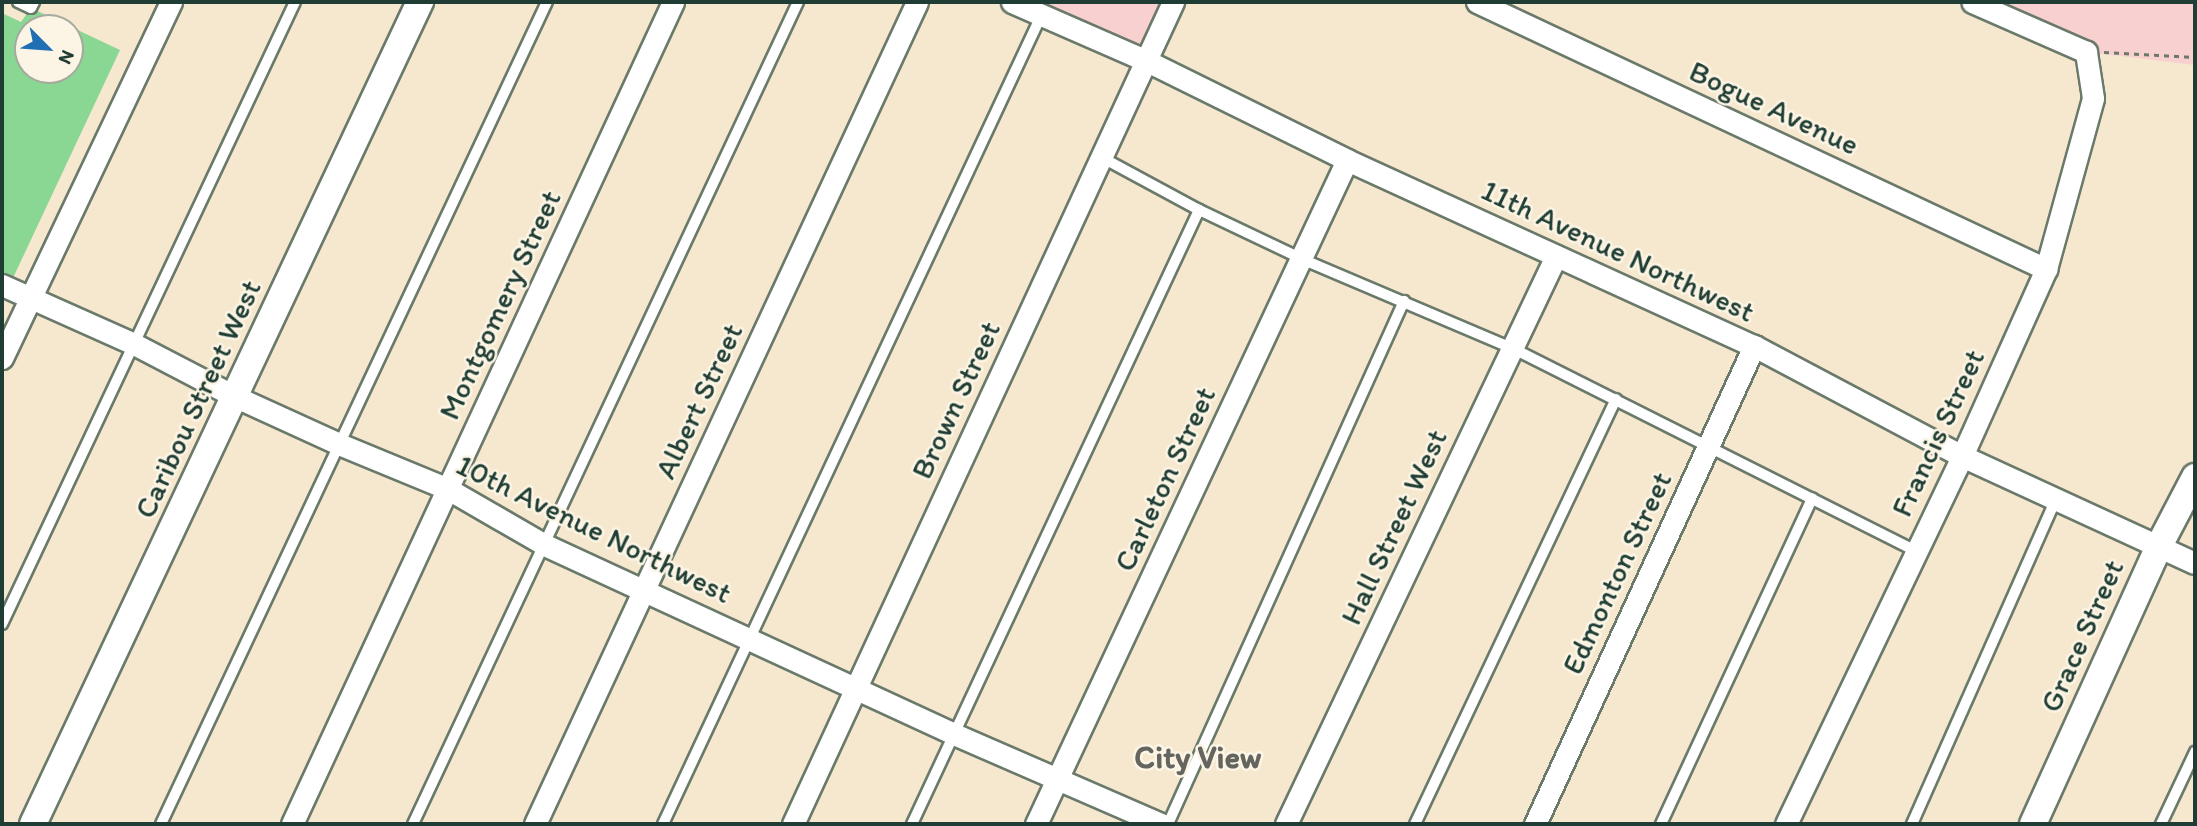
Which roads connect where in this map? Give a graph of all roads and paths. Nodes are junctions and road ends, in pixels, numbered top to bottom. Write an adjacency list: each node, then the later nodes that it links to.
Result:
1 (18, 2): 2 (lane)
2 (34, 2)
3 (171, 2): 25 (street)
4 (295, 2): 27 (lane)
5 (420, 2): 31 (street, Caribou Street West)
6 (547, 2): 33 (lane)
7 (673, 2): 37 (street, Montgomery Street)
8 (798, 2): 40 (lane)
9 (917, 2): 44 (street, Albert Street)
10 (1012, 2): 14 (street, 11th Avenue Northwest)
11 (1173, 2): 17 (street, Brown Street)
12 (1477, 2): 23 (street, Bogue Avenue)
13 (1972, 2): 15 (street)
14 (1041, 16): 17 (street, 11th Avenue Northwest); 46 (lane)
15 (2086, 52): 16 (path); 23 (street, Francis Street)
16 (2195, 57)
17 (1147, 61): 18 (street, Brown Street); 19 (street, 11th Avenue Northwest)
18 (1101, 157): 20 (lane); 47 (street, Brown Street)
19 (1347, 159): 21 (street, 11th Avenue Northwest); 22 (street, Carleton Street)
20 (1199, 210): 22 (lane); 48 (lane)
21 (1556, 256): 28 (street, 11th Avenue Northwest); 29 (street, Hall Street West)
22 (1302, 260): 26 (lane); 50 (street, Carleton Street)
23 (2046, 269): 35 (street, Francis Street)
24 (2, 285): 25 (street, 10th Avenue Northwest)
25 (30, 299): 27 (street, 10th Avenue Northwest); 30 (street)
26 (1404, 301): 29 (lane); 61 (lane)
27 (134, 344): 31 (street, 10th Avenue Northwest); 45 (lane)
28 (1754, 346): 34 (street, Edmonton Street); 35 (street, 11th Avenue Northwest)
29 (1512, 348): 32 (lane); 62 (street, Hall Street West)
30 (2, 358)
31 (236, 397): 33 (street, 10th Avenue Northwest); 51 (street, Caribou Street West)
32 (1616, 399): 34 (lane); 63 (lane)
33 (339, 444): 37 (street, 10th Avenue Northwest); 52 (lane)
34 (1707, 449): 38 (lane); 64 (street, Edmonton Street)
35 (1962, 456): 39 (street, 11th Avenue Northwest); 42 (street, Francis Street)
36 (2195, 477): 41 (street, Grace Street)
37 (448, 489): 40 (street, 10th Avenue Northwest); 53 (street, Montgomery Street)
38 (1812, 498): 42 (lane); 65 (lane)
39 (2056, 499): 41 (street, 11th Avenue Northwest); 67 (lane)
40 (545, 545): 44 (street, 10th Avenue Northwest); 54 (lane)
41 (2159, 547): 43 (street, 11th Avenue Northwest); 68 (street, Grace Street)
42 (1916, 551): 66 (street, Francis Street)
43 (2195, 563)
44 (644, 590): 46 (street, 10th Avenue Northwest); 55 (street, Albert Street)
45 (2, 624)
46 (749, 638): 47 (street, 10th Avenue Northwest); 56 (lane)
47 (856, 687): 48 (street, 10th Avenue Northwest); 57 (street, Brown Street)
48 (954, 734): 50 (street, 10th Avenue Northwest); 58 (lane)
49 (2195, 752): 69 (lane)
50 (1057, 779): 59 (street, Carleton Street); 60 (street, 10th Avenue Northwest)
51 (33, 824)
52 (161, 824)
53 (292, 824)
54 (413, 824)
55 (535, 824)
56 (663, 824)
57 (793, 824)
58 (912, 824)
59 (1036, 824)
60 (1161, 824)
61 (1168, 824)
62 (1286, 824)
63 (1415, 824)
64 (1535, 824)
65 (1661, 824)
66 (1786, 824)
67 (1912, 824)
68 (2033, 824)
69 (2161, 824)

